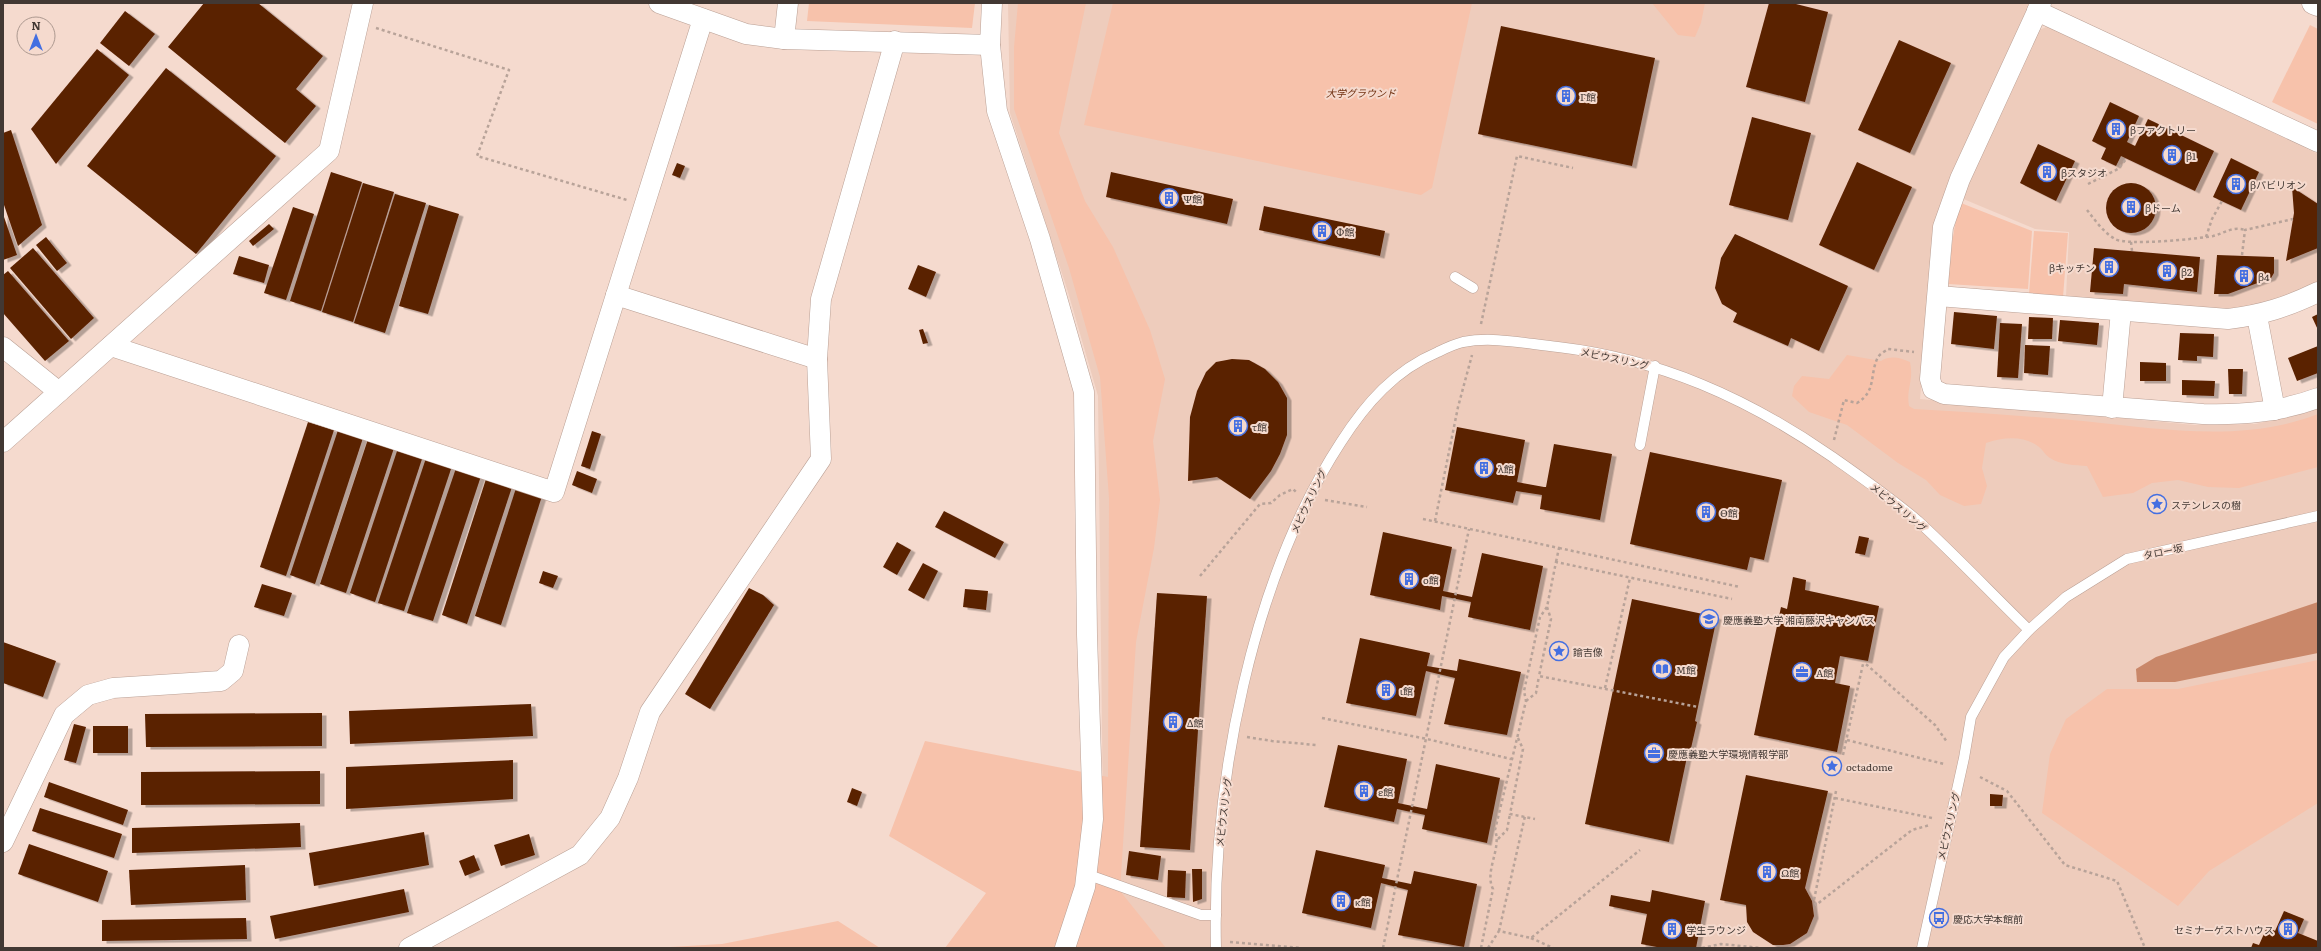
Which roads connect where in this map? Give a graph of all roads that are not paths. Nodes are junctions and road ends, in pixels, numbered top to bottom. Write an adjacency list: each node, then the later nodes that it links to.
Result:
1 (363, 3): 20 (street)
2 (659, 3): 8 (street)
3 (788, 3): 9 (street)
4 (992, 3): 11 (street)
5 (2313, 3): 6 (street)
6 (2318, 5)
7 (2039, 7): 12 (street); 17 (street)
8 (704, 19): 9 (street); 16 (street)
9 (784, 39): 10 (street)
10 (895, 41): 11 (street); 22 (street)
11 (990, 45): 34 (street)
12 (2318, 142)
13 (1455, 277): 14 (lane)
14 (1473, 288)
15 (2318, 292): 19 (street)
16 (616, 295): 20 (street); 22 (street)
17 (1938, 296): 18 (street); 26 (street)
18 (2121, 311): 19 (street); 26 (street)
19 (2256, 316): 27 (street)
20 (111, 346): 24 (street)
21 (3, 347): 24 (street)
22 (817, 359): 36 (street)
23 (1655, 366): 29 (lane); 31 (lane, メビウスリング); 35 (lane, メビウスリング)
24 (59, 392): 28 (street)
25 (2318, 398): 27 (street)
26 (2112, 408): 27 (street)
27 (2275, 410)
28 (3, 442)
29 (1640, 445)
30 (2318, 516): 31 (lane, タロー坂)
31 (2029, 630): 39 (lane, メビウスリング)
32 (239, 645): 33 (street)
33 (3, 842)
34 (1086, 874): 35 (lane); 37 (street)
35 (1216, 915): 38 (lane, メビウスリング)
36 (409, 948)
37 (1065, 948)
38 (1216, 948)
39 (1922, 948)

